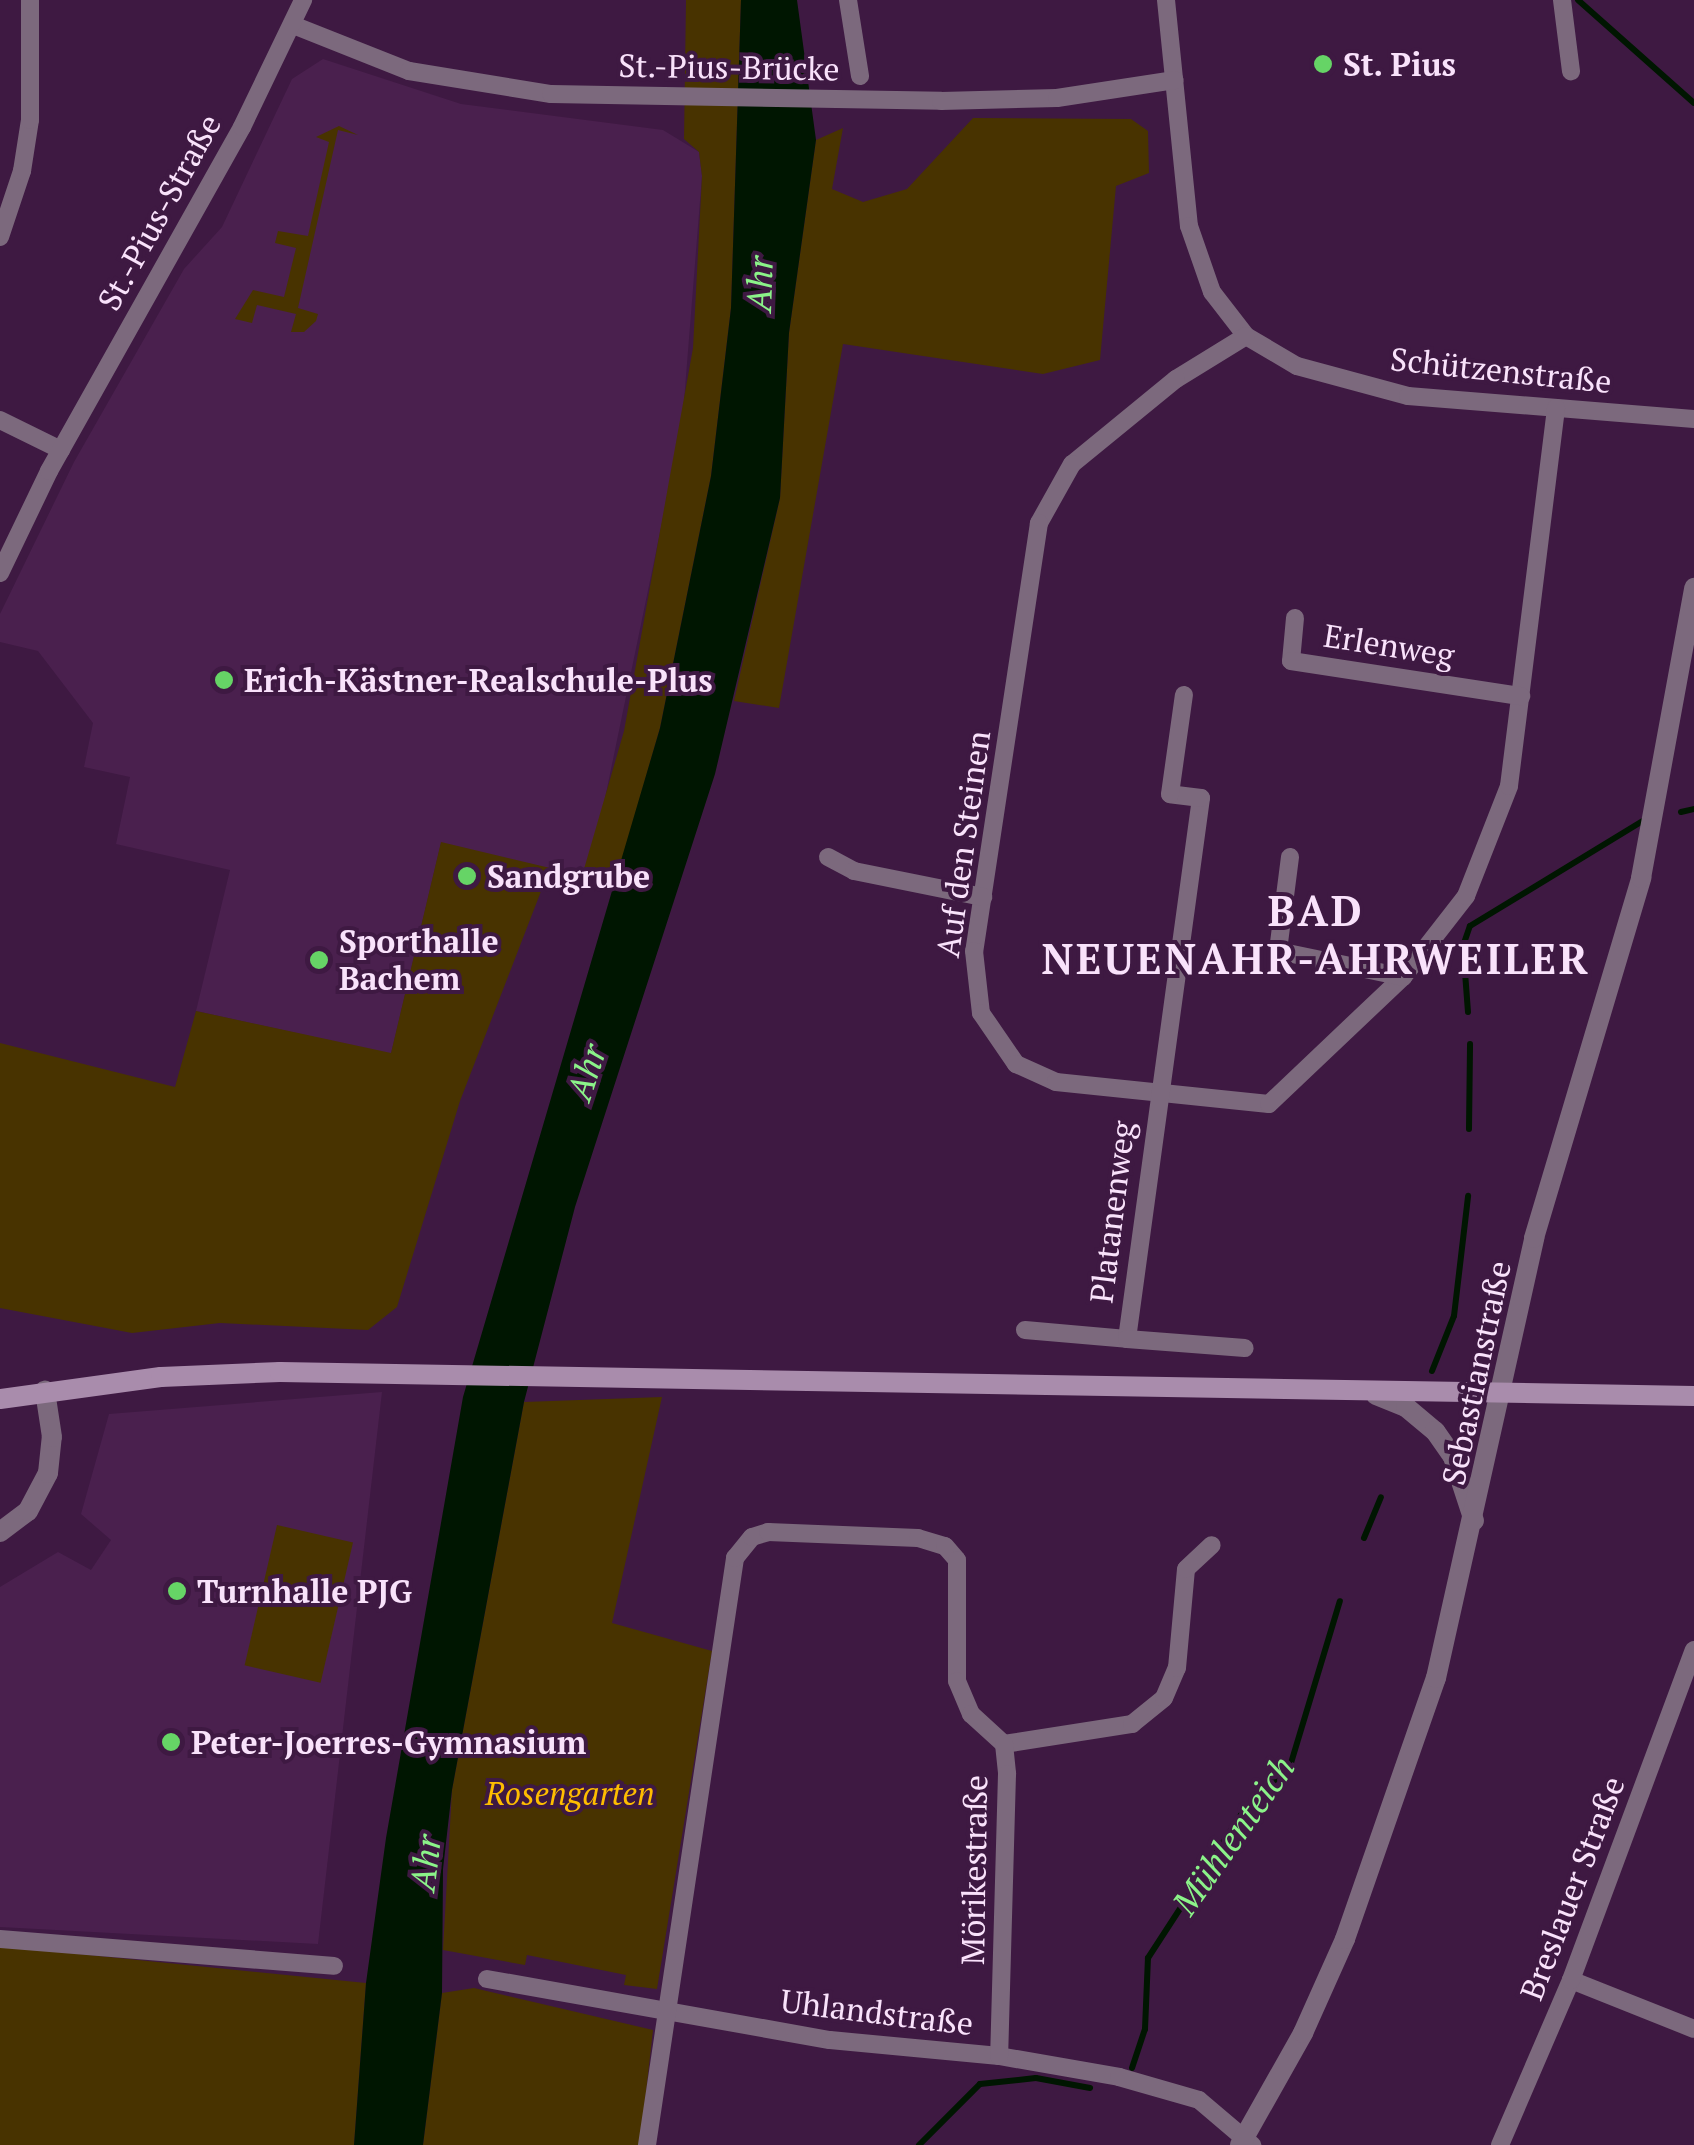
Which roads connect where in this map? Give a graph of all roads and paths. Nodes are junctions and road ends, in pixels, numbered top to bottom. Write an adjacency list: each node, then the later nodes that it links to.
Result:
1 (30, 0): 10 (street)
2 (303, 0): 6 (street, St.-Pius-Straße)
3 (848, 0): 8 (street)
4 (1166, 0): 9 (street, Schützenstraße)
5 (1561, 4): 7 (street)
6 (293, 25): 9 (street, St.-Pius-Brücke); 15 (street, St.-Pius-Straße)
7 (1572, 71)
8 (860, 76)
9 (1175, 80): 11 (street, Schützenstraße)
10 (0, 237)
11 (1246, 336): 12 (street, Schützenstraße); 23 (street, Auf den Steinen)
12 (1556, 408): 13 (street, Schützenstraße); 20 (street, Auf den Steinen)
13 (1694, 419)
14 (0, 420): 15 (street)
15 (61, 450): 16 (street, St.-Pius-Straße)
16 (0, 573)
17 (1694, 588): 30 (street, Sebastianstraße)
18 (1295, 618): 20 (street, Erlenweg)
19 (1184, 695): 25 (street, Platanenweg)
20 (1521, 696): 24 (street, Auf den Steinen)
21 (1290, 857): 24 (street)
22 (828, 858): 23 (street)
23 (983, 897): 25 (street, Auf den Steinen)
24 (1402, 977): 25 (street, Auf den Steinen)
25 (1157, 1093): 27 (street, Platanenweg)
26 (1025, 1330): 27 (street, Platanenweg)
27 (1127, 1339): 28 (street, Platanenweg)
28 (1245, 1348)
29 (45, 1391): 31 (main road); 33 (main road); 35 (street)
30 (1503, 1392): 31 (main road); 32 (main road); 34 (street, Sebastianstraße)
31 (1376, 1395): 34 (street)
32 (1694, 1396)
33 (0, 1399)
34 (1475, 1522): 46 (street, Sebastianstraße)
35 (0, 1532)
36 (1212, 1545): 38 (street, Mörikestraße)
37 (1694, 1650): 42 (street, Breslauer Straße)
38 (1004, 1744): 43 (street, Mörikestraße); 45 (street, Mörikestraße)
39 (0, 1939): 40 (street)
40 (334, 1966)
41 (487, 1979): 43 (street, Uhlandstraße)
42 (1571, 1980): 44 (street); 48 (street, Breslauer Straße)
43 (665, 2012): 45 (street, Uhlandstraße); 47 (street)
44 (1694, 2029)
45 (999, 2056): 46 (street, Uhlandstraße)
46 (1245, 2143)
47 (646, 2145)
48 (1500, 2145)

